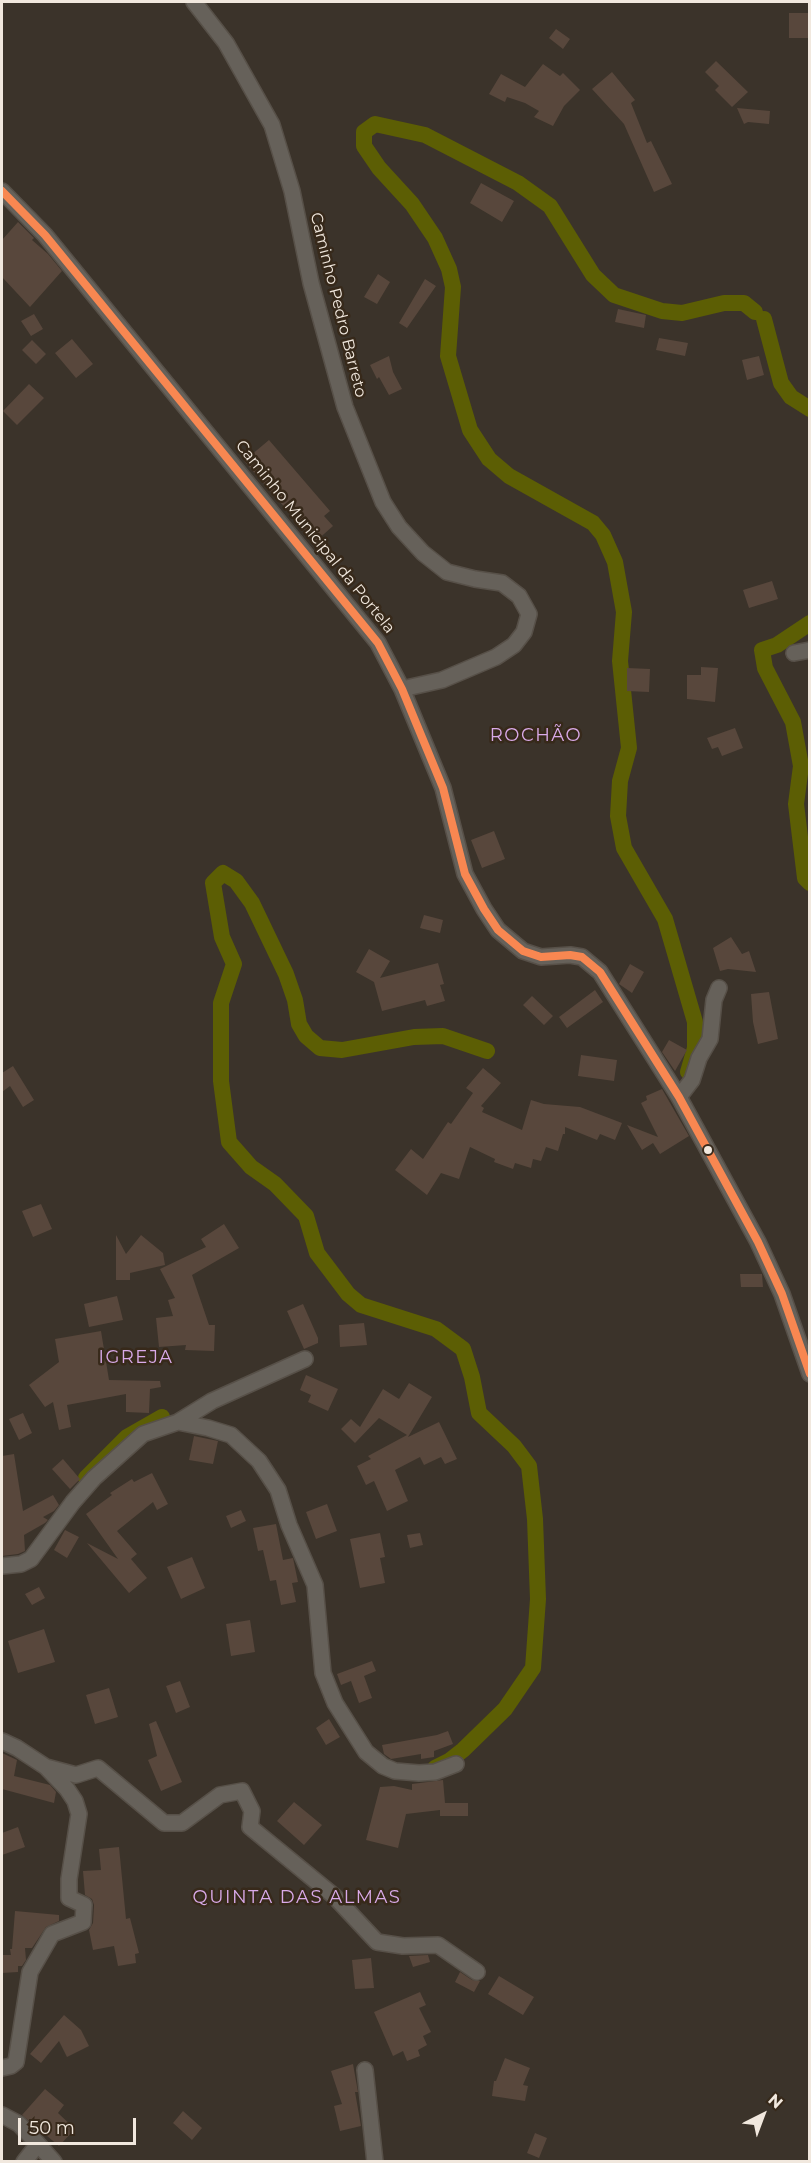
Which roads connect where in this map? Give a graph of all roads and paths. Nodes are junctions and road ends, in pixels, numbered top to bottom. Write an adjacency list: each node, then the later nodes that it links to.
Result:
1 (194, 2): 3 (street, Caminho Pedro Barreto)
2 (2, 191): 3 (street, Caminho Municipal da Portela)
3 (402, 689): 5 (street, Caminho Municipal da Portela)
4 (719, 988): 5 (street)
5 (680, 1098): 7 (street, Caminho Municipal da Portela)
6 (305, 1359): 8 (street)
7 (810, 1374)
8 (178, 1422): 9 (street); 11 (street)
9 (2, 1566)
10 (2, 1741): 12 (street)
11 (456, 1764)
12 (46, 1767): 13 (street); 14 (street)
13 (477, 1972)
14 (2, 2068)
15 (365, 2070): 20 (street)
16 (2, 2115): 17 (street)
17 (38, 2145): 18 (street); 19 (street)
18 (24, 2162)
19 (54, 2162)
20 (375, 2162)

